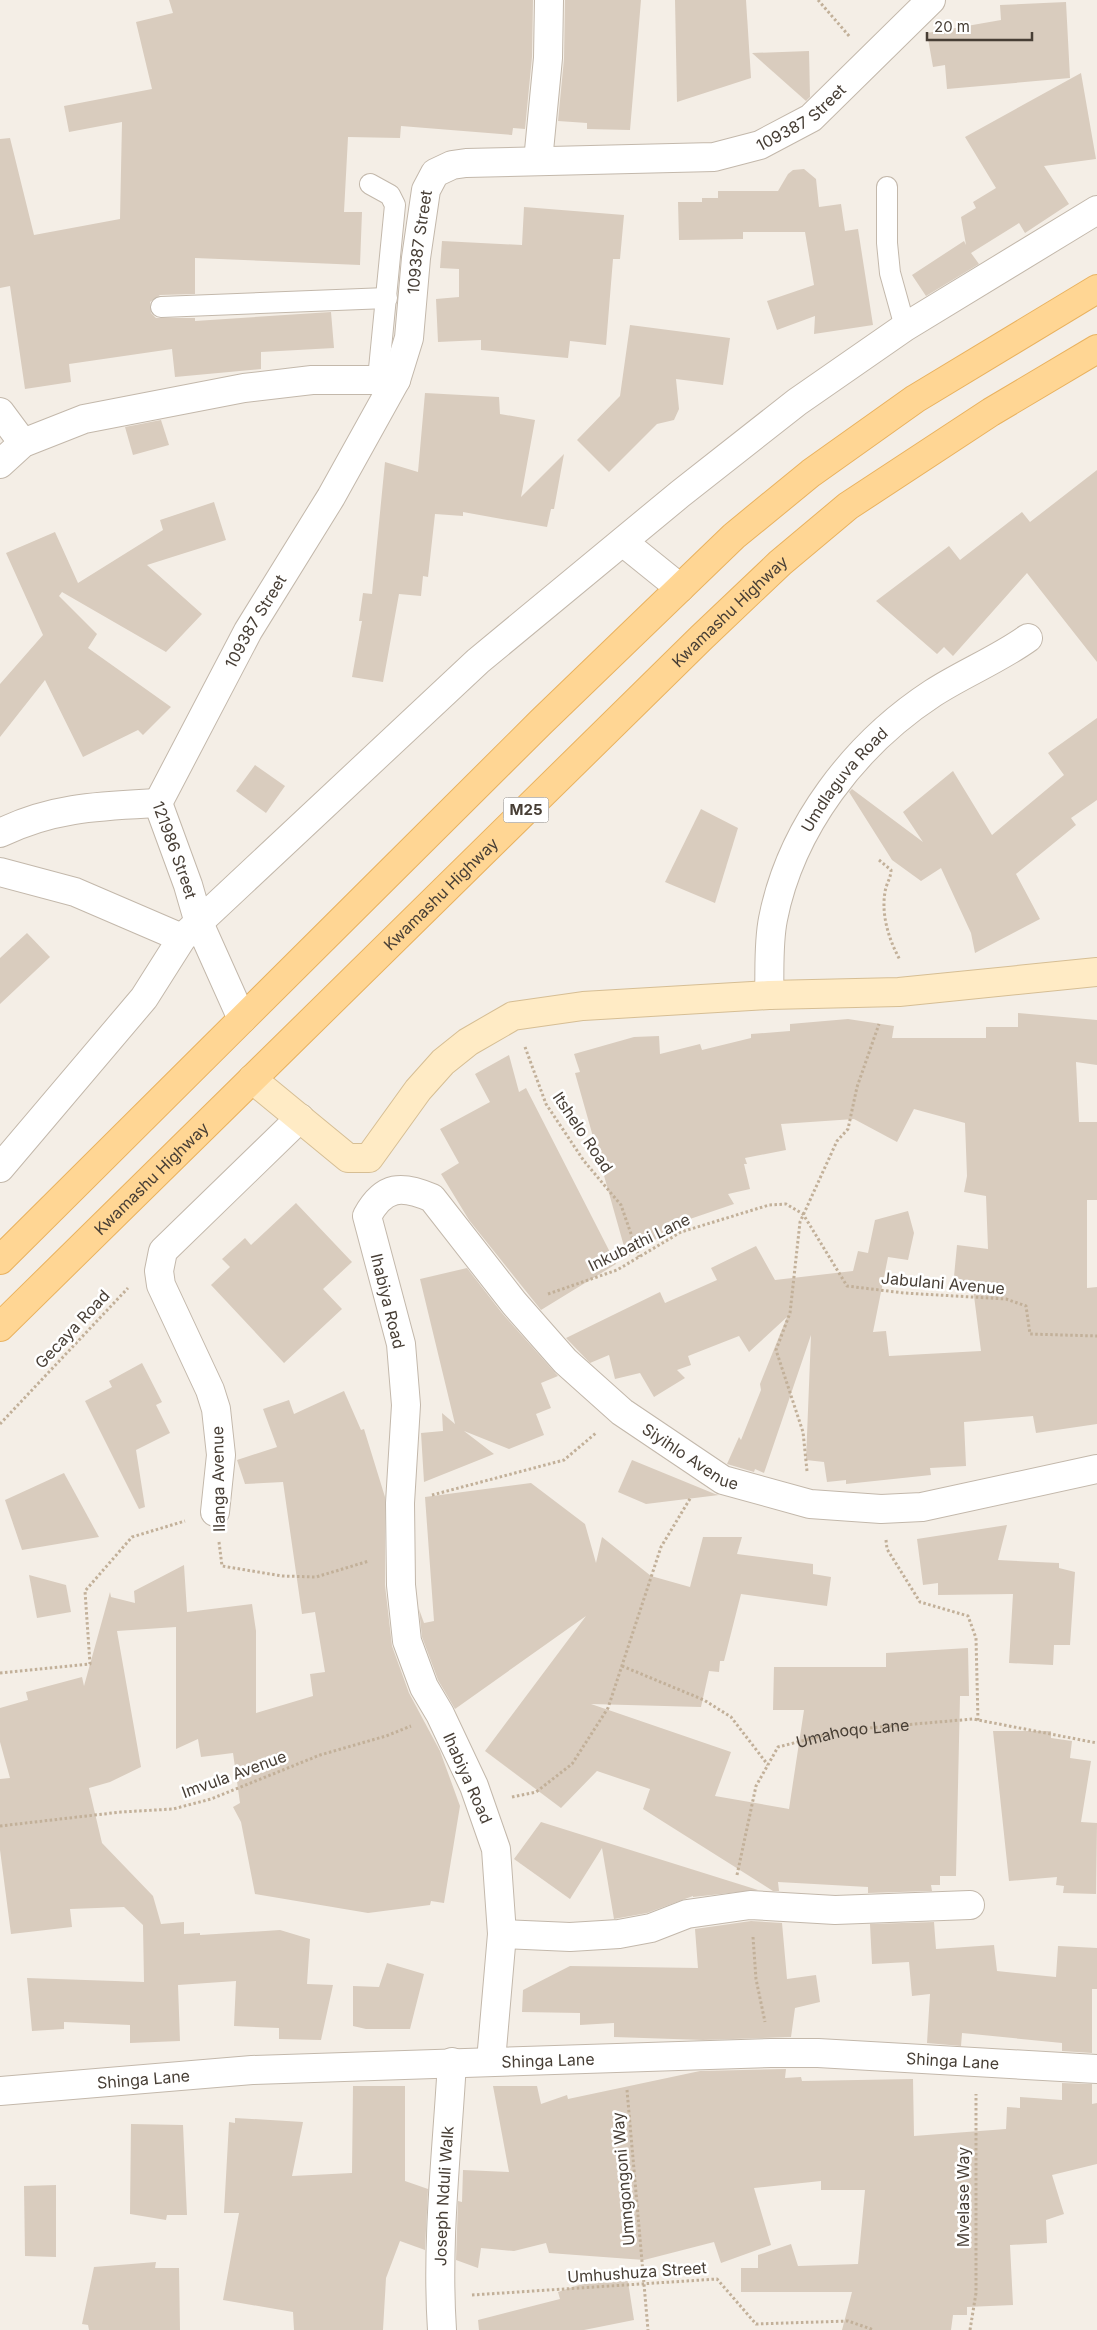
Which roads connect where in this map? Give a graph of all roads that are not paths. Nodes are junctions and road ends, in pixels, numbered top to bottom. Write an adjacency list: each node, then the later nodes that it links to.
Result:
1 (549, 0): 3 (street)
2 (931, 0): 3 (street, 109387 Street)
3 (538, 161): 12 (street, 109387 Street)
4 (370, 184): 8 (lane)
5 (887, 187): 10 (lane)
6 (1097, 210): 10 (street)
7 (1097, 289): 17 (main road)
8 (387, 298): 9 (lane); 12 (lane)
9 (161, 307)
10 (905, 327): 16 (street)
11 (1097, 348): 26 (main road, Kwamashu Highway / M25)
12 (387, 379): 14 (street); 19 (street, 109387 Street)
13 (0, 412): 14 (street)
14 (23, 443): 15 (street)
15 (0, 464)
16 (623, 542): 17 (street); 22 (street)
17 (680, 588): 25 (main road)
18 (1028, 638): 24 (street, Umdlaguva Road)
19 (158, 803): 20 (street, 121986 Street); 22 (street, 121986 Street)
20 (0, 833)
21 (0, 872): 22 (street)
22 (190, 931): 25 (street, 121986 Street); 28 (street)
23 (1097, 972): 24 (street)
24 (769, 995): 27 (street)
25 (242, 1019): 30 (main road)
26 (252, 1079): 27 (street); 31 (main road, Kwamashu Highway / M25)
27 (300, 1118): 33 (street, Ilanga Avenue)
28 (0, 1168)
29 (384, 1195): 32 (street, Siyihlo Avenue); 35 (street, Ihabiya Road)
30 (0, 1260)
31 (0, 1327)
32 (1097, 1469)
33 (215, 1512)
34 (970, 1905): 35 (street)
35 (502, 1934): 36 (street, Ihabiya Road)
36 (491, 2061): 37 (street, Shinga Lane); 38 (street, Shinga Lane)
37 (452, 2062): 39 (street, Shinga Lane); 40 (street, Joseph Nduli Walk)
38 (1097, 2069)
39 (0, 2091)
40 (442, 2330)

